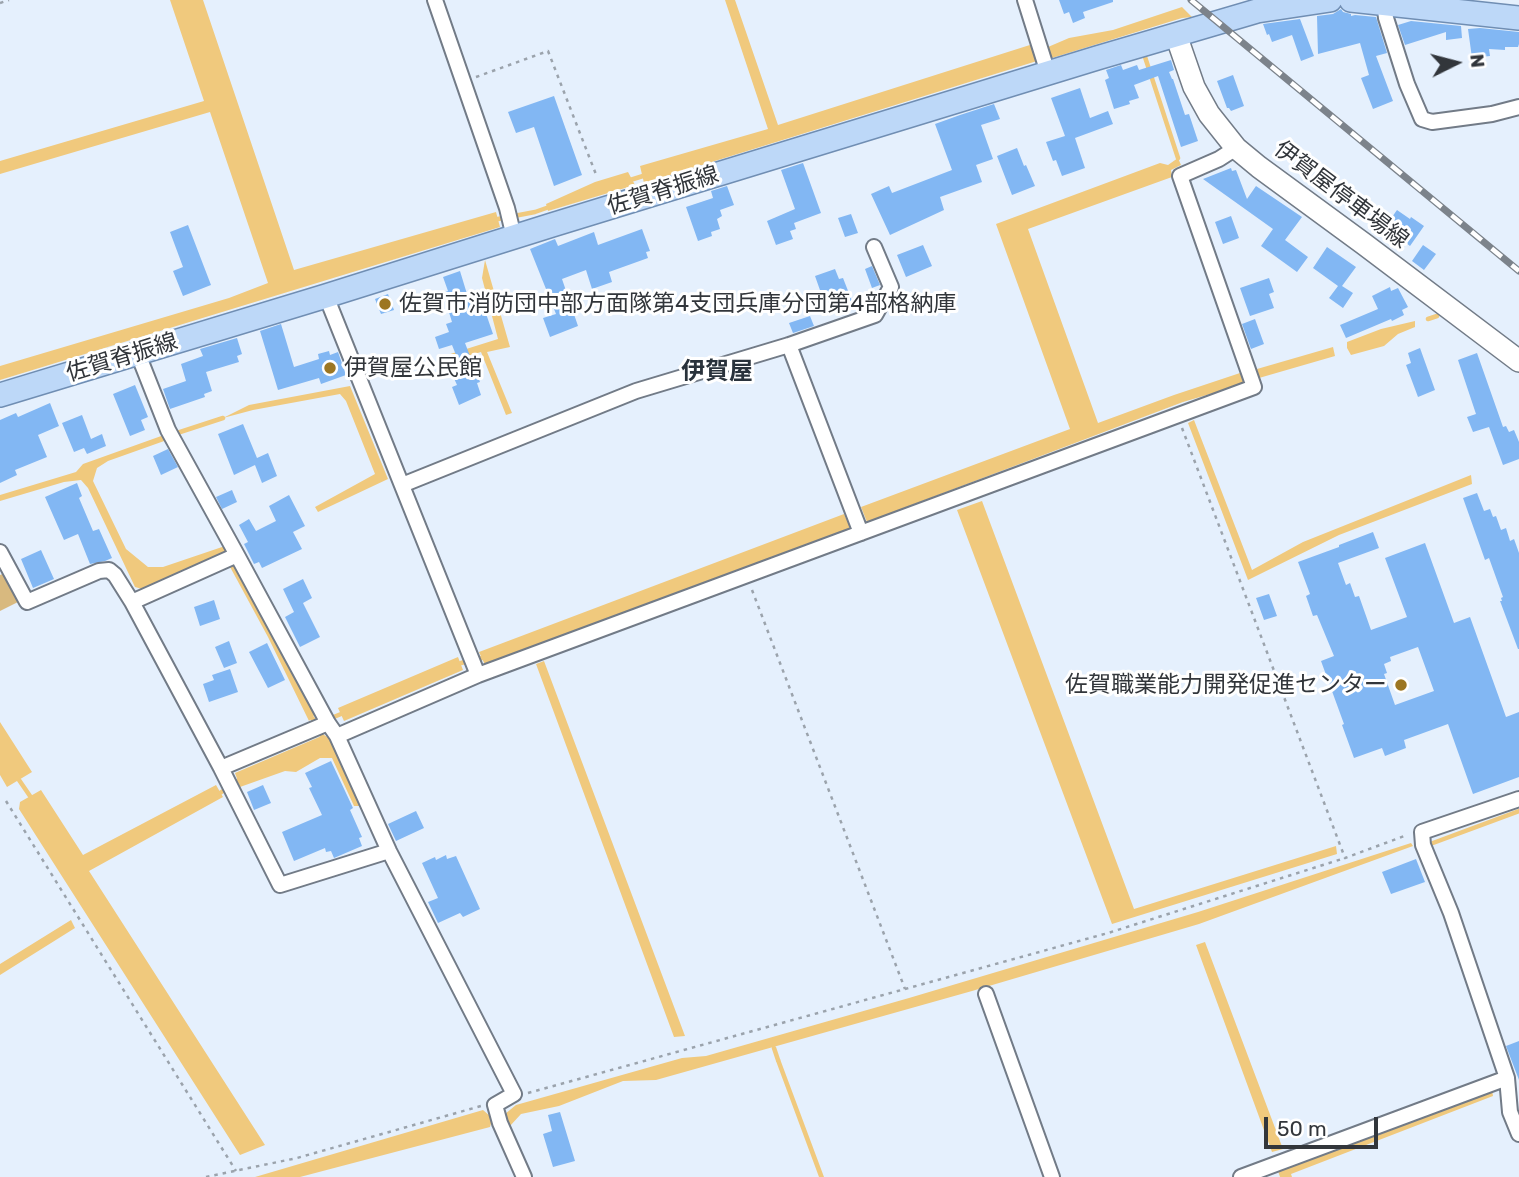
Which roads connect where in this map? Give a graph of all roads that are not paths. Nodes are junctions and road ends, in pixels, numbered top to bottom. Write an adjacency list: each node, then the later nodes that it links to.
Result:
1 (435, 0): 11 (street)
2 (1025, 0): 8 (street)
3 (1330, 0): 7 (main road, 佐賀脊振線)
4 (1351, 0): 5 (main road)
5 (1384, 1): 6 (main road); 9 (street)
6 (1519, 18)
7 (1175, 35): 8 (main road, 佐賀脊振線); 10 (main road, 伊賀屋停車場線)
8 (1048, 73): 11 (main road, 佐賀脊振線)
9 (1519, 107)
10 (1236, 148): 16 (main road, 伊賀屋停車場線); 19 (street)
11 (513, 233): 13 (main road, 佐賀脊振線)
12 (874, 247): 14 (street)
13 (326, 296): 15 (main road, 佐賀脊振線); 18 (street)
14 (789, 345): 18 (street); 19 (street)
15 (138, 354): 17 (main road, 佐賀脊振線); 21 (street)
16 (1519, 361)
17 (0, 395)
18 (402, 485): 23 (street)
19 (861, 533): 23 (street)
20 (0, 552): 22 (street)
21 (231, 558): 22 (street); 24 (street)
22 (132, 602): 26 (street)
23 (474, 665): 25 (street)
24 (328, 723): 25 (street); 26 (street)
25 (337, 736): 28 (street)
26 (224, 773): 28 (street)
27 (1519, 799): 30 (street)
28 (389, 851): 32 (street)
29 (986, 994): 33 (street)
30 (1507, 1079): 31 (street); 34 (street)
31 (1519, 1134)
32 (524, 1177)
33 (1052, 1177)
34 (1241, 1177)

